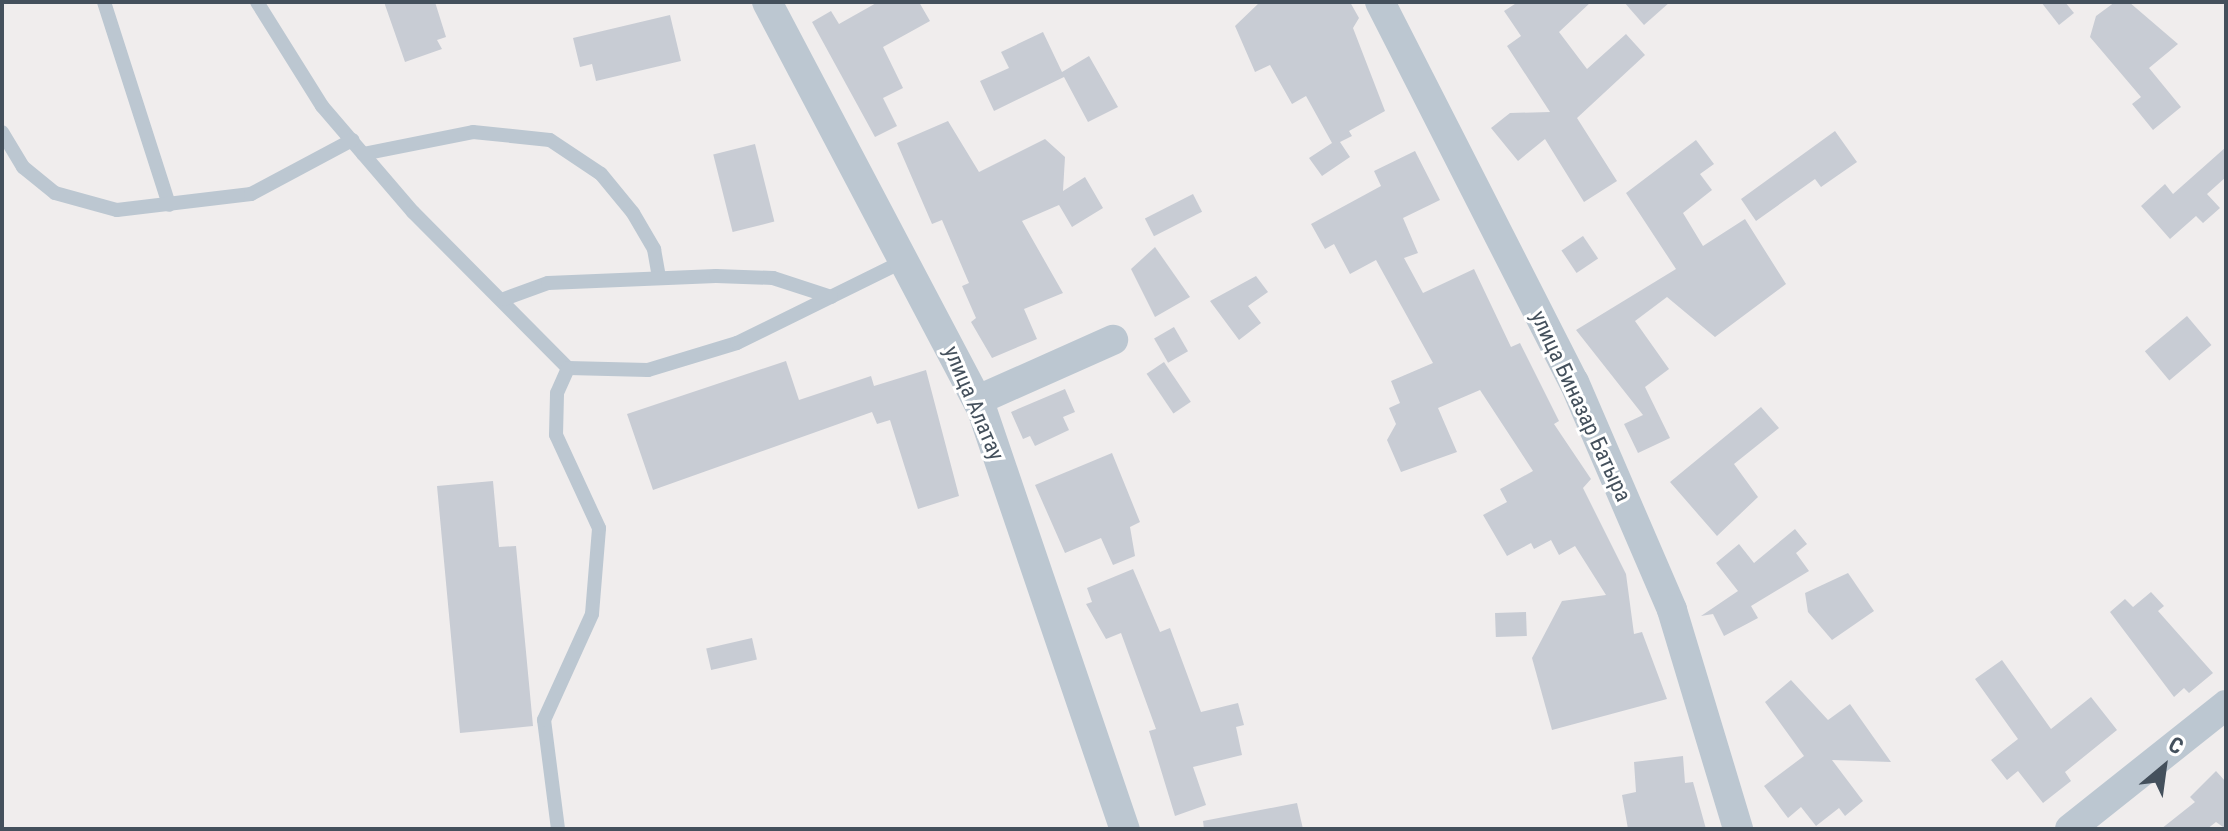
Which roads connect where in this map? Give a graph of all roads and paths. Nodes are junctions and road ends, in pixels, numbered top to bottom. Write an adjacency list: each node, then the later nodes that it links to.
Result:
1 (104, 2): 8 (lane)
2 (257, 2): 6 (lane)
3 (767, 2): 9 (street, улица Алатау)
4 (1380, 2): 19 (street, улица Биназар Батыра)
5 (2, 132): 8 (lane)
6 (352, 140): 7 (lane); 8 (lane)
7 (363, 154): 10 (lane); 12 (lane)
8 (169, 205)
9 (907, 260): 11 (lane); 15 (street, улица Алатау)
10 (659, 278): 11 (lane); 12 (lane)
11 (831, 297): 14 (lane)
12 (504, 299): 14 (lane)
13 (1113, 340): 15 (street)
14 (568, 368): 17 (lane)
15 (978, 400): 18 (street, улица Алатау)
16 (2226, 705): 20 (street)
17 (558, 829)
18 (1125, 829)
19 (1738, 829)
20 (2070, 829)

